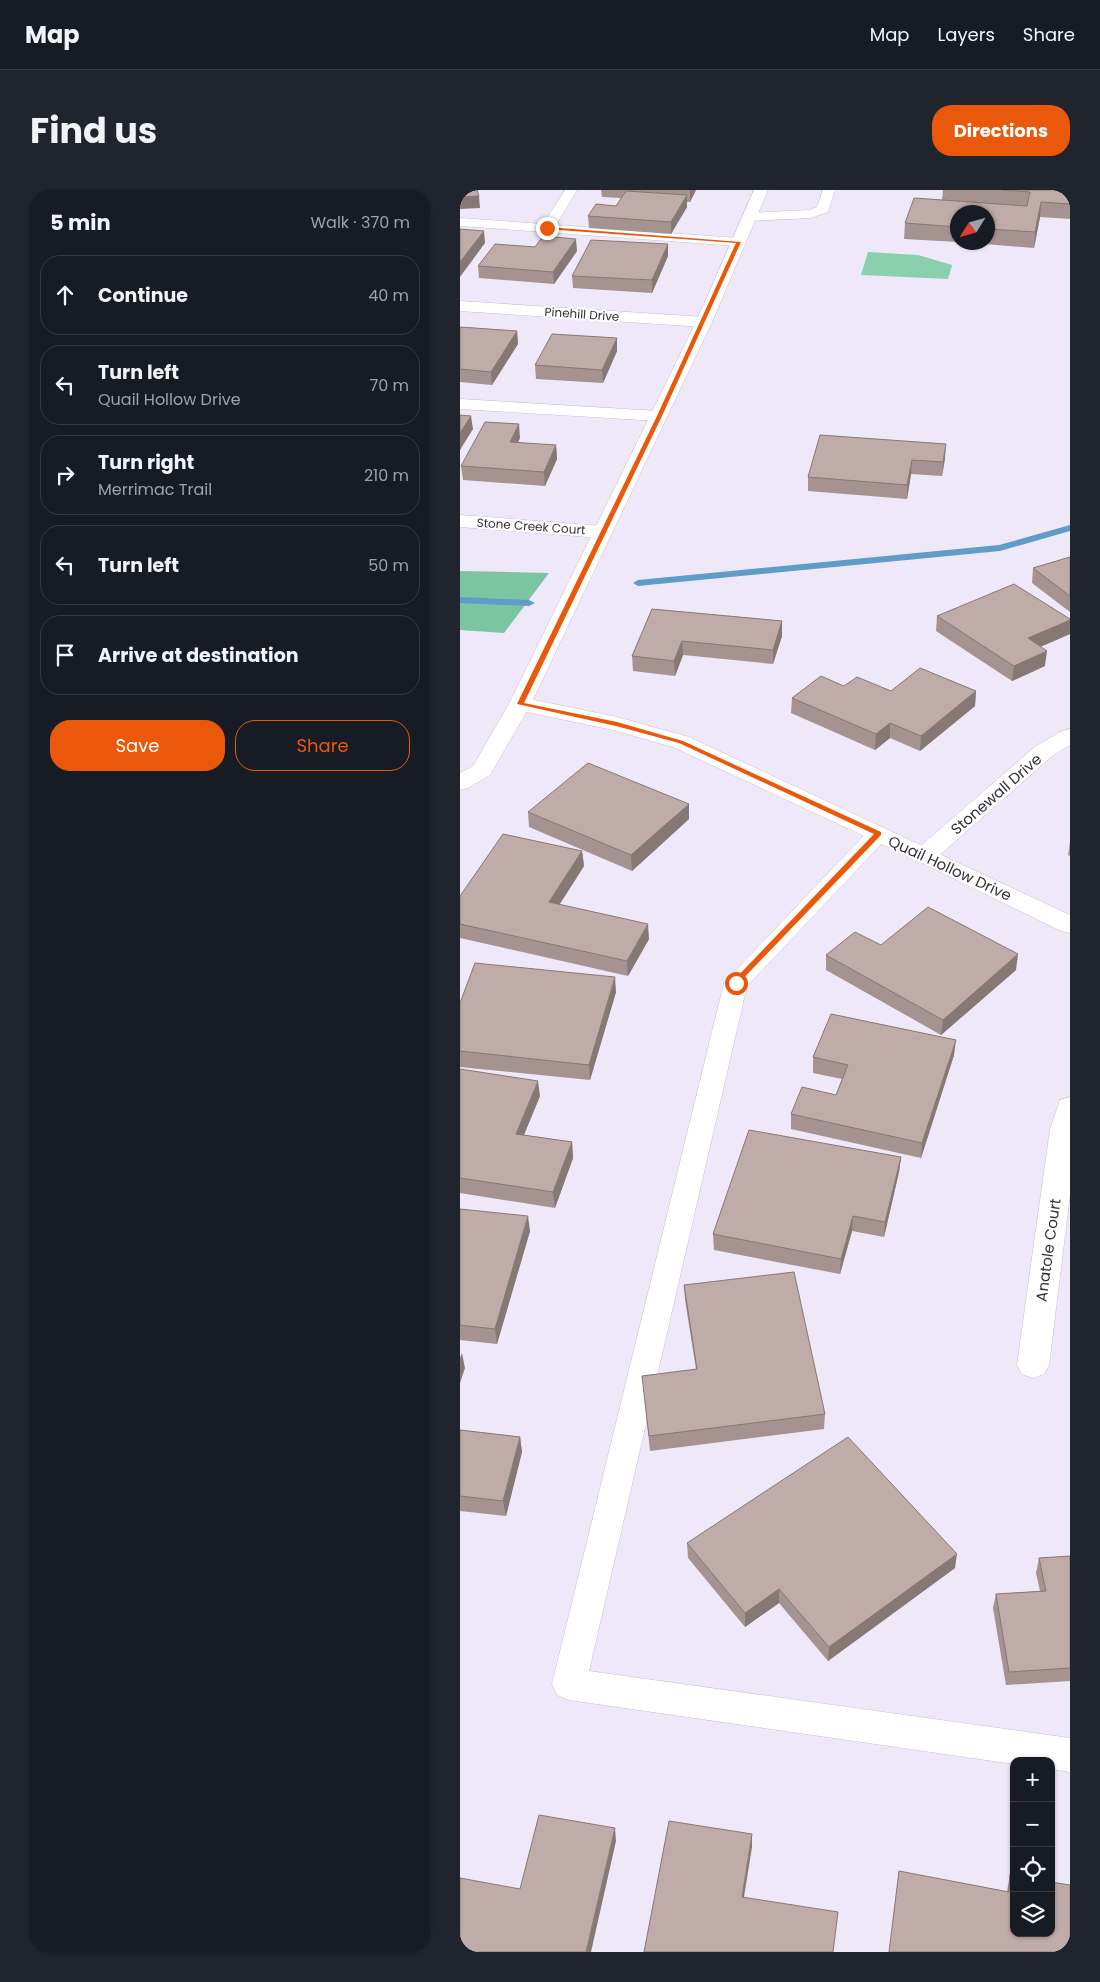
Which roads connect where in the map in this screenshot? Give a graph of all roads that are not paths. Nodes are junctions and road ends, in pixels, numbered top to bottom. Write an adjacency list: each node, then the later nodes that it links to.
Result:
1 (572, 190): 6 (lane)
2 (761, 190): 4 (street)
3 (829, 190): 4 (lane)
4 (749, 218): 7 (street)
5 (460, 222): 6 (lane)
6 (547, 228): 7 (lane)
7 (738, 242): 9 (street)
8 (460, 306): 9 (street, Pinehill Drive)
9 (704, 322): 11 (street)
10 (460, 404): 11 (lane)
11 (660, 416): 13 (street)
12 (460, 521): 13 (street, Stone Creek Court)
13 (602, 532): 14 (street)
14 (520, 704): 16 (street); 17 (street, Quail Hollow Drive)
15 (1070, 736): 18 (street, Stonewall Drive)
16 (460, 783)
17 (878, 834): 18 (street, Quail Hollow Drive); 22 (lane)
18 (925, 855): 19 (street, Quail Hollow Drive)
19 (1070, 925)
20 (1070, 1107): 21 (street, Anatole Court)
21 (1033, 1365)
22 (1070, 1755)

